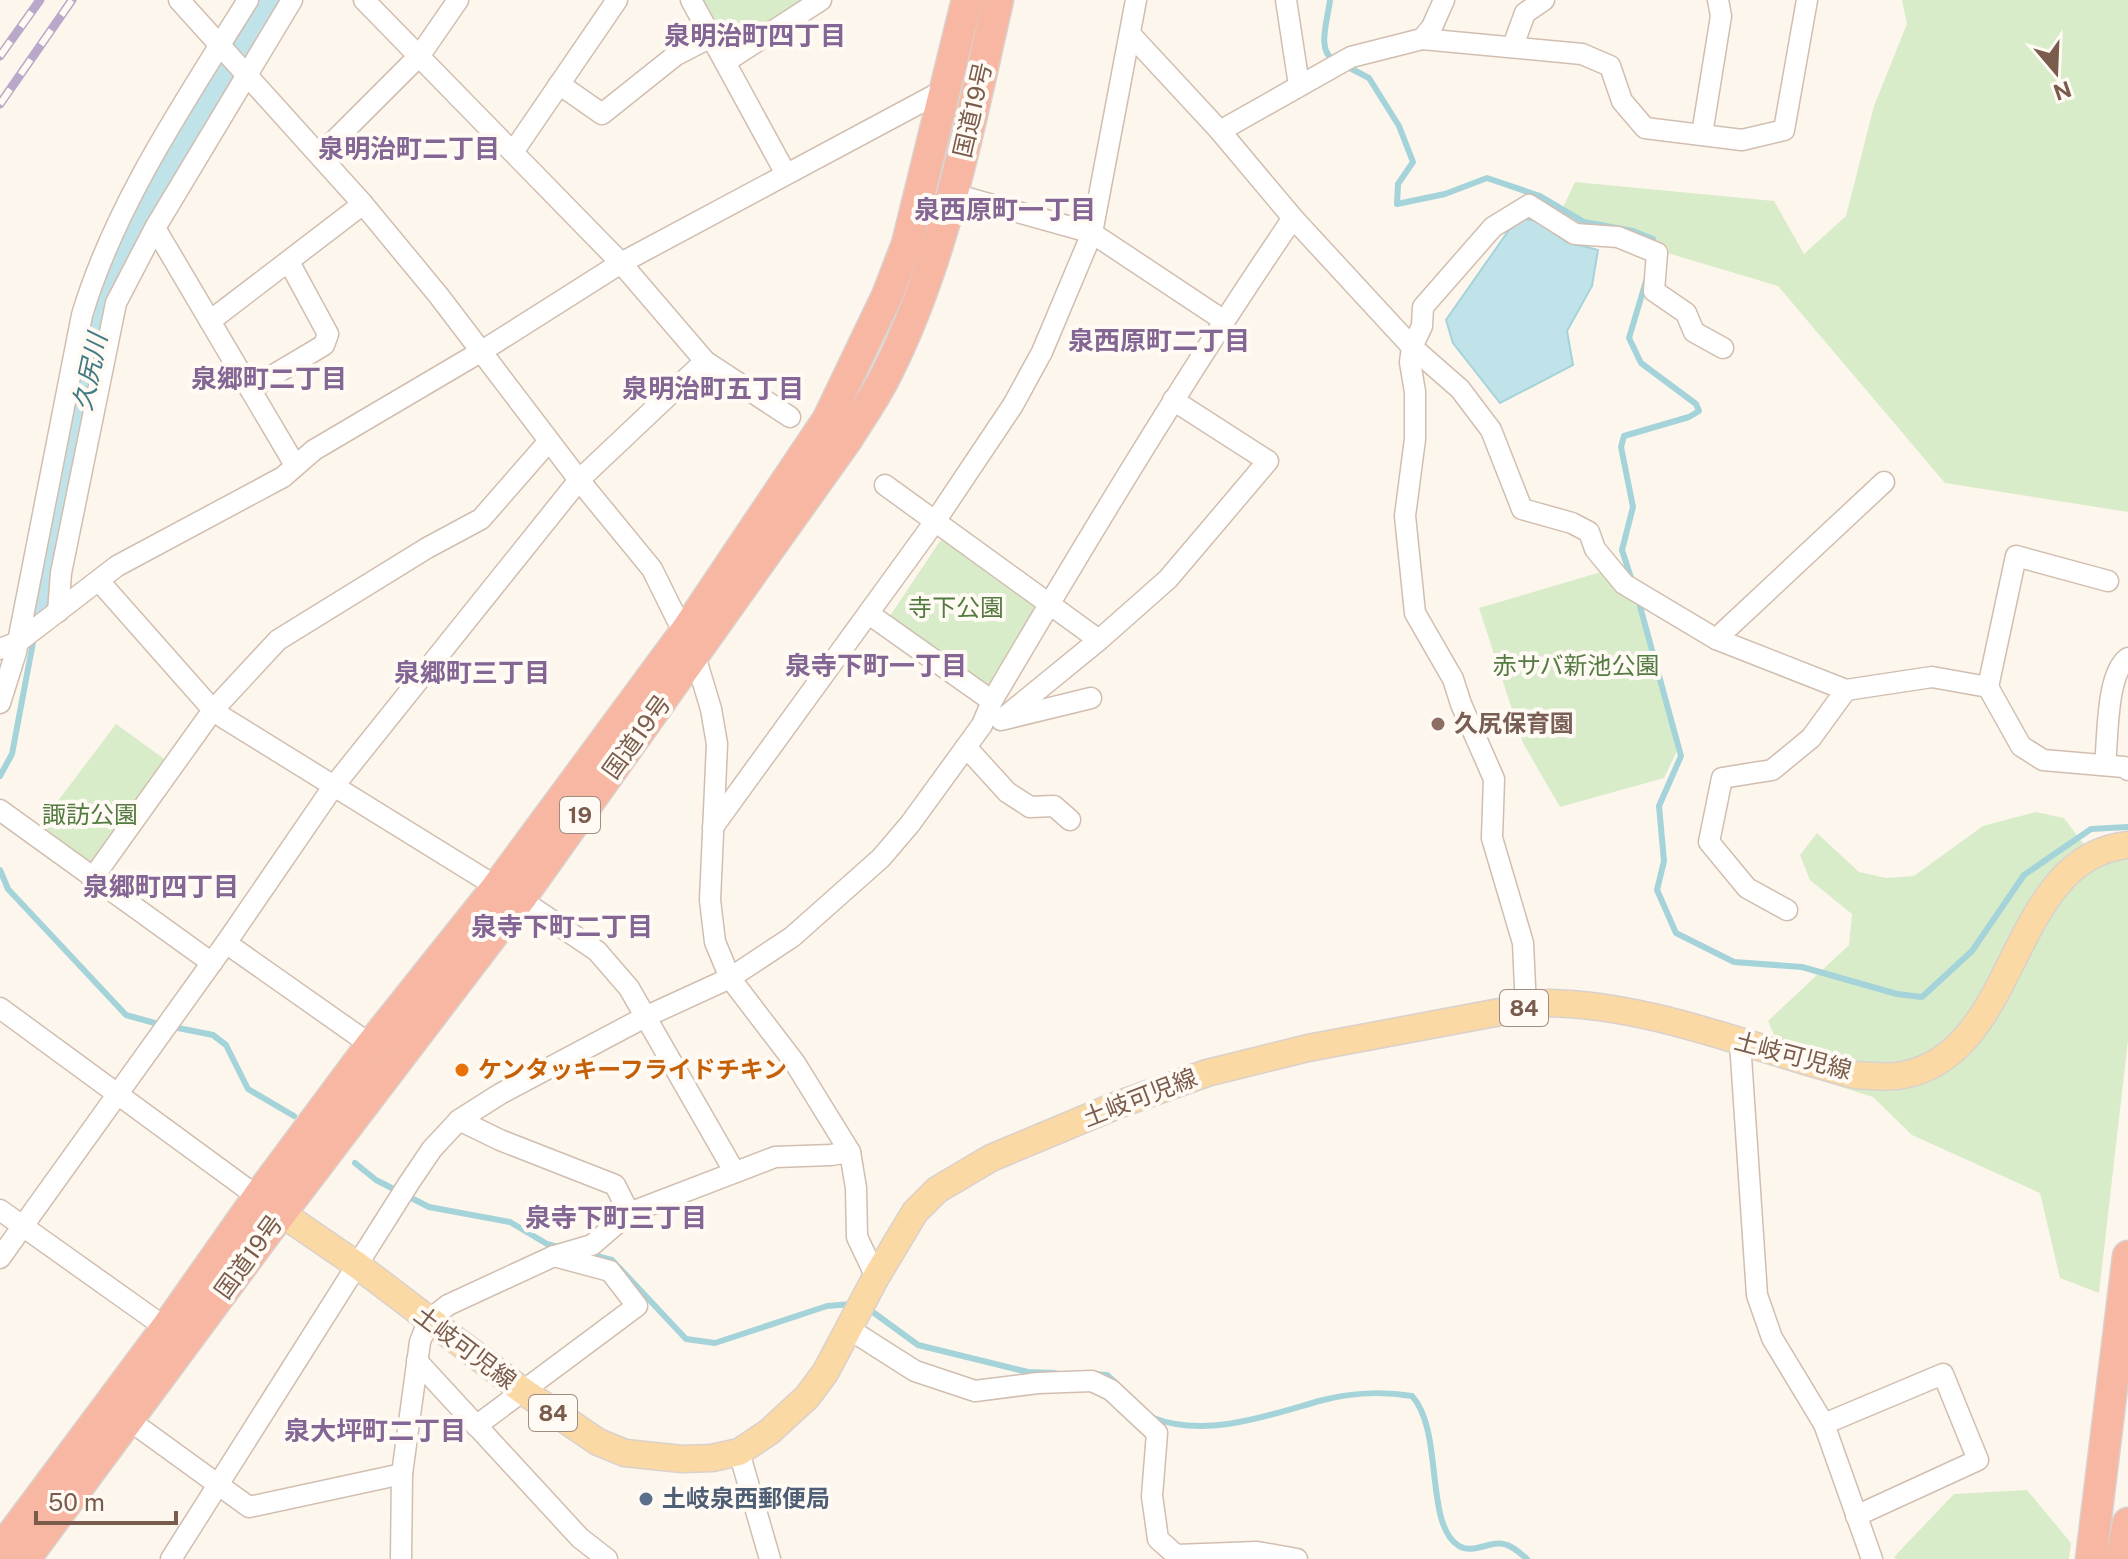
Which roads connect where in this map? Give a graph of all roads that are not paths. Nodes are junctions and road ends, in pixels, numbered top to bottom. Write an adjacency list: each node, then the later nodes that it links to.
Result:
1 (179, 0): 22 (street)
2 (248, 0): 22 (street)
3 (292, 0): 22 (street)
4 (364, 0): 21 (street)
5 (458, 0): 21 (street)
6 (617, 0): 24 (street)
7 (691, 0): 18 (street)
8 (821, 0): 23 (street)
9 (967, 0): 26 (highway, 国道19号 / 19)
10 (998, 0): 32 (highway, 国道19号 / 19)
11 (1136, 0): 17 (street)
12 (1286, 0): 25 (street)
13 (1444, 0): 19 (street)
14 (1544, 0): 20 (street)
15 (1718, 0): 28 (street)
16 (1807, 0): 28 (street)
17 (1131, 35): 27 (street); 36 (street)
18 (711, 37): 23 (street); 24 (street)
19 (1422, 39): 20 (street); 25 (street)
20 (1513, 46): 28 (street)
21 (420, 55): 29 (street); 30 (street)
22 (233, 60): 30 (street); 35 (street); 62 (street)
23 (725, 62): 31 (street)
24 (559, 84): 29 (street)
25 (1299, 85): 27 (street)
26 (946, 89): 31 (street); 61 (highway, 国道19号 / 19)
27 (1220, 131): 34 (street)
28 (1702, 134)
29 (513, 152): 38 (street)
30 (321, 154): 33 (street)
31 (786, 174): 38 (street)
32 (954, 194): 36 (street); 61 (highway, 国道19号 / 19)
33 (363, 204): 37 (street); 43 (street)
34 (1293, 218): 39 (street); 41 (street)
35 (155, 228): 40 (street); 57 (street)
36 (1092, 233): 39 (street); 53 (street)
37 (289, 262): 40 (street); 45 (street)
38 (621, 263): 43 (street); 44 (street)
39 (1223, 320): 46 (street)
40 (210, 321): 45 (street)
41 (1412, 347): 42 (street); 59 (street); 85 (street)
42 (1723, 348)
43 (482, 351): 48 (street); 49 (street)
44 (705, 361): 47 (street); 50 (street)
45 (250, 389): 49 (street)
46 (1173, 400): 56 (street); 60 (street)
47 (790, 417)
48 (549, 441): 50 (street); 68 (street)
49 (295, 465): 54 (street)
50 (579, 480): 61 (street); 73 (street)
51 (1884, 482): 59 (street)
52 (885, 485): 53 (street)
53 (936, 520): 56 (street); 58 (street)
54 (99, 581): 57 (street); 68 (street)
55 (2108, 581): 64 (street)
56 (1049, 603): 60 (street); 69 (street)
57 (58, 612): 62 (street)
58 (869, 614): 69 (street); 76 (street)
59 (1716, 639): 65 (street)
60 (1099, 640): 69 (street)
61 (690, 644): 76 (street); 79 (highway, 国道19号 / 19)
62 (9, 645): 67 (street)
63 (2128, 658): 71 (street)
64 (1988, 687): 65 (street); 71 (street)
65 (1846, 690): 80 (street)
66 (1091, 698): 69 (street)
67 (0, 703)
68 (213, 710): 73 (street); 78 (street)
69 (992, 715): 70 (street)
70 (966, 747): 75 (street); 83 (street)
71 (2105, 765): 72 (street)
72 (2128, 770)
73 (333, 787): 79 (street); 81 (street)
74 (0, 810): 78 (street)
75 (1070, 820)
76 (713, 827): 83 (street)
77 (2128, 845): 87 (main road, 土岐可児線 / 84)
78 (92, 879): 82 (street)
79 (508, 893): 86 (street); 88 (highway, 国道19号 / 19); 93 (highway, 国道19号 / 19)
80 (1787, 910)
81 (226, 943): 82 (street); 88 (street)
82 (212, 963): 89 (street)
83 (730, 978): 86 (street); 91 (street)
84 (0, 1008): 89 (street)
85 (1526, 1008): 87 (main road, 土岐可児線 / 84); 101 (main road, 土岐可児線 / 84)
86 (645, 1017): 90 (street); 92 (street)
87 (1740, 1042): 109 (street)
88 (371, 1045): 93 (highway, 国道19号 / 19)
89 (115, 1095): 93 (street); 96 (street)
90 (459, 1120): 95 (street); 100 (street)
91 (850, 1152): 92 (street); 101 (street)
92 (734, 1171): 95 (street)
93 (269, 1205): 100 (main road, 土岐可児線 / 84); 104 (highway, 国道19号 / 19); 108 (highway, 国道19号 / 19)
94 (0, 1210): 96 (street)
95 (629, 1213): 97 (street)
96 (22, 1226): 99 (street); 104 (street)
97 (554, 1256): 102 (street); 107 (street)
98 (2128, 1256): 125 (highway)
99 (0, 1258)
100 (357, 1265): 102 (main road, 土岐可児線 / 84); 113 (street)
101 (872, 1285): 103 (main road, 土岐可児線 / 84)
102 (428, 1321): 105 (street); 107 (main road, 土岐可児線 / 84)
103 (852, 1325): 111 (main road, 土岐可児線 / 84); 123 (street)
104 (166, 1328): 117 (highway, 国道19号 / 19)
105 (417, 1361): 110 (street); 112 (street)
106 (2128, 1379): 125 (highway)
107 (523, 1391): 110 (street); 111 (main road, 土岐可児線 / 84)
108 (129, 1420): 113 (street); 118 (highway, 国道19号 / 19)
109 (1824, 1424): 114 (street); 114 (street)
110 (476, 1426): 121 (street)
111 (739, 1452): 122 (street)
112 (402, 1474): 113 (street); 120 (street)
113 (218, 1485): 119 (street)
114 (1856, 1516): 124 (street)
115 (2128, 1523): 126 (highway)
116 (2128, 1540): 126 (highway)
117 (0, 1551)
118 (25, 1559)
119 (171, 1559)
120 (401, 1559)
121 (607, 1559)
122 (770, 1559)
123 (1297, 1559)
124 (1872, 1559)
125 (2092, 1559)
126 (2122, 1559)

